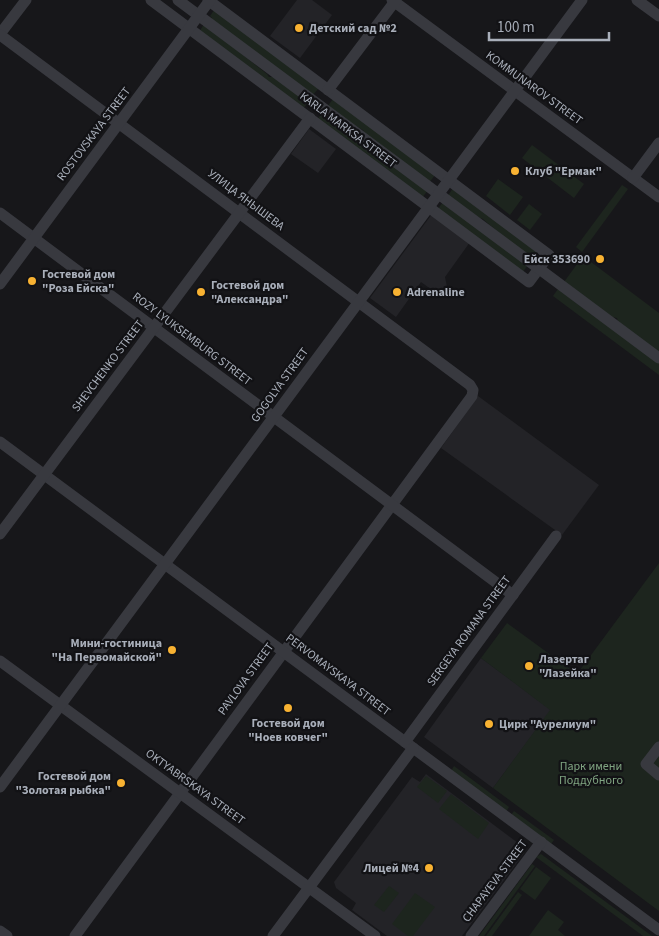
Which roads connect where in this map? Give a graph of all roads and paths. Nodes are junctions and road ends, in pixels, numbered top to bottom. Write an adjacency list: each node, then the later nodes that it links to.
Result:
1 (26, 0): 11 (street)
2 (151, 0): 10 (street, KARLA MARKSA STREET)
3 (178, 0): 8 (street)
4 (209, 0): 8 (street, ROSTOVSKAYA STREET); 12 (street, KARLA MARKSA STREET)
5 (582, 0): 13 (street, GOGOLYA STREET)
6 (637, 0): 9 (street)
7 (394, 1): 12 (street); 13 (street, KOMMUNAROV STREET)
8 (199, 15): 10 (street, ROSTOVSKAYA STREET); 19 (street)
9 (659, 16)
10 (189, 28): 14 (street, KARLA MARKSA STREET); 15 (street, ROSTOVSKAYA STREET)
11 (0, 35): 15 (street, УЛИЦА ЯНЫШЕВА)
12 (328, 90): 18 (street, KARLA MARKSA STREET)
13 (515, 91): 17 (street, KOMMUNAROV STREET); 18 (street, GOGOLYA STREET)
14 (310, 118): 21 (street, KARLA MARKSA STREET); 23 (street, SHEVCHENKO STREET)
15 (119, 123): 23 (street, УЛИЦА ЯНЫШЕВА); 24 (street, ROSTOVSKAYA STREET)
16 (659, 143): 17 (street)
17 (633, 178): 20 (street, KOMMUNAROV STREET)
18 (449, 180): 19 (street, GOGOLYA STREET); 25 (street, KARLA MARKSA STREET)
19 (438, 194): 21 (street, GOGOLYA STREET); 25 (street)
20 (659, 198)
21 (429, 207): 25 (street, KARLA MARKSA STREET); 27 (street, GOGOLYA STREET)
22 (0, 213): 24 (street, ROZY LYUKSEMBURG STREET)
23 (239, 213): 27 (street, УЛИЦА ЯНЫШЕВА); 28 (street, SHEVCHENKO STREET)
24 (34, 238): 26 (street, ROSTOVSKAYA STREET); 28 (street, ROZY LYUKSEMBURG STREET)
25 (539, 269): 29 (street)
26 (0, 284)
27 (359, 302): 30 (street, УЛИЦА ЯНЫШЕВА); 31 (street, GOGOLYA STREET)
28 (154, 328): 31 (street, ROZY LYUKSEMBURG STREET); 33 (street, SHEVCHENKO STREET)
29 (659, 358)
30 (473, 390): 34 (street, PAVLOVA STREET)
31 (274, 417): 34 (street, ROZY LYUKSEMBURG STREET); 37 (street, GOGOLYA STREET)
32 (0, 442): 33 (street, PERVOMAYSKAYA STREET)
33 (44, 474): 35 (street, SHEVCHENKO STREET); 37 (street, PERVOMAYSKAYA STREET)
34 (392, 505): 38 (street, ROZY LYUKSEMBURG STREET); 39 (street, PAVLOVA STREET)
35 (0, 534)
36 (556, 536): 38 (street, SERGEYA ROMANA STREET)
37 (165, 564): 39 (street, PERVOMAYSKAYA STREET); 41 (street, GOGOLYA STREET)
38 (513, 595): 42 (street, SERGEYA ROMANA STREET)
39 (284, 652): 42 (street, PERVOMAYSKAYA STREET); 46 (street, PAVLOVA STREET)
40 (0, 661): 41 (street, OKTYABRSKAYA STREET)
41 (60, 705): 45 (street, GOGOLYA STREET); 46 (street, OKTYABRSKAYA STREET)
42 (409, 745): 47 (street, PERVOMAYSKAYA STREET); 48 (street, SERGEYA ROMANA STREET)
43 (659, 747): 44 (street)
44 (659, 775)
45 (0, 787)
46 (180, 793): 48 (street, OKTYABRSKAYA STREET); 52 (street, PAVLOVA STREET)
47 (541, 842): 49 (street, PERVOMAYSKAYA STREET); 55 (street, CHAPAYEVA STREET)
48 (309, 888): 53 (street, SERGEYA ROMANA STREET); 54 (street, OKTYABRSKAYA STREET)
49 (659, 930)
50 (0, 931): 51 (street)
51 (7, 936)
52 (75, 936)
53 (273, 936)
54 (375, 936)
55 (471, 936)

